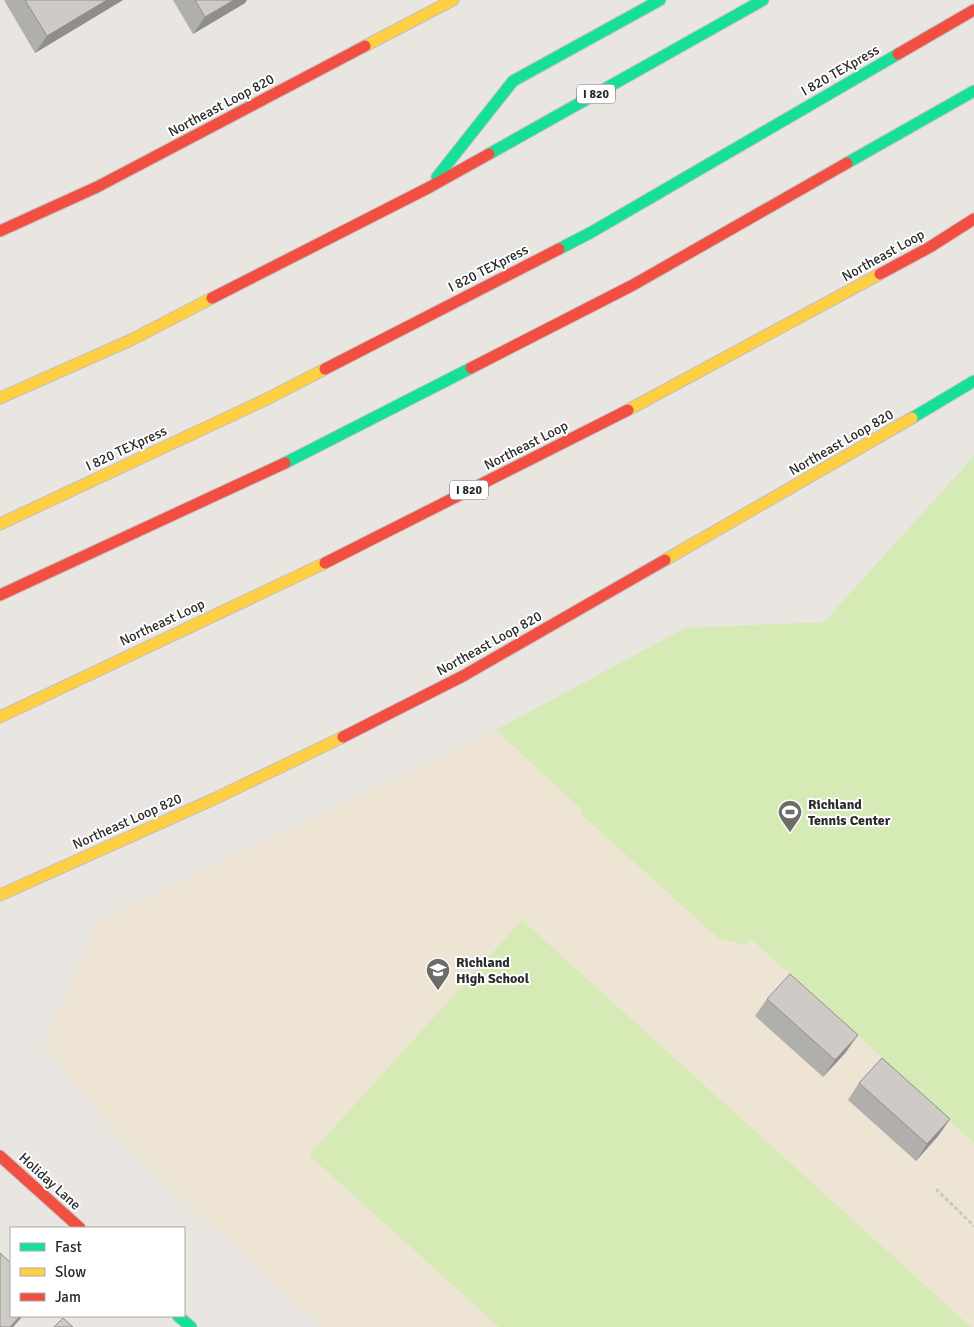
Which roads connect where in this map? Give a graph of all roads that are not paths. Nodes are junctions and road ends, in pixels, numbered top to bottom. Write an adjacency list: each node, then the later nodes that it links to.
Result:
1 (453, 0): 8 (main road, Northeast Loop 820)
2 (660, 0): 6 (main road)
3 (763, 0): 6 (main road, I 820)
4 (974, 10): 13 (main road, I 820 TEXpress)
5 (974, 91): 14 (main road)
6 (428, 188): 12 (main road, I 820)
7 (974, 219): 10 (main road, Northeast Loop / I 820)
8 (0, 231)
9 (974, 234): 10 (main road)
10 (930, 247): 15 (main road, Northeast Loop / I 820)
11 (974, 381): 16 (main road, Northeast Loop 820)
12 (0, 398)
13 (0, 524)
14 (0, 595)
15 (0, 717)
16 (0, 894)
17 (0, 1156): 18 (main road, Holiday Lane)
18 (79, 1227)
19 (179, 1317): 20 (main road)
20 (190, 1327)

